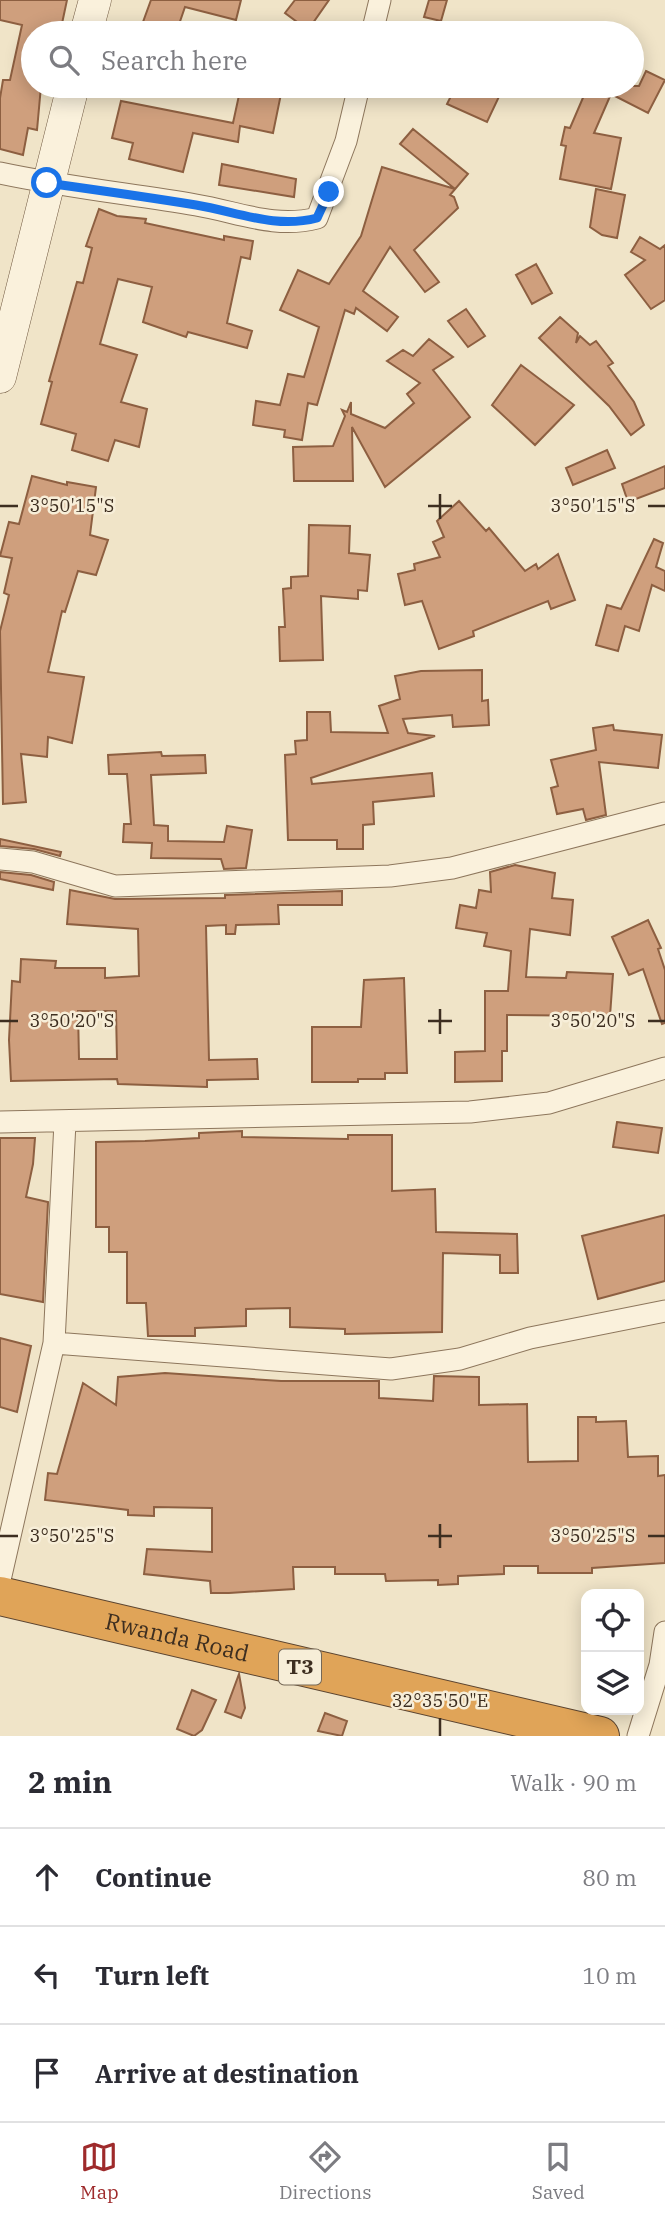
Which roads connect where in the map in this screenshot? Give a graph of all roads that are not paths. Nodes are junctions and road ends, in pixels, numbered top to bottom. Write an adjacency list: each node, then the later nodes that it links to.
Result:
1 (95, 0): 3 (street)
2 (380, 0): 4 (street)
3 (89, 21)
4 (375, 21)
5 (70, 98): 8 (street)
6 (356, 98): 8 (street)
7 (0, 173): 8 (street)
8 (47, 183): 9 (street)
9 (0, 377)
10 (665, 813): 11 (street)
11 (0, 859)
12 (665, 1068): 14 (street)
13 (0, 1122): 14 (street)
14 (65, 1122): 16 (street)
15 (665, 1311): 16 (street)
16 (54, 1343): 17 (street)
17 (0, 1580)
18 (0, 1597): 20 (highway, Rwanda Road / T3)
19 (665, 1632): 22 (street)
20 (551, 1731): 21 (highway, Rwanda Road / T3)
21 (600, 1736)
22 (638, 1736)

